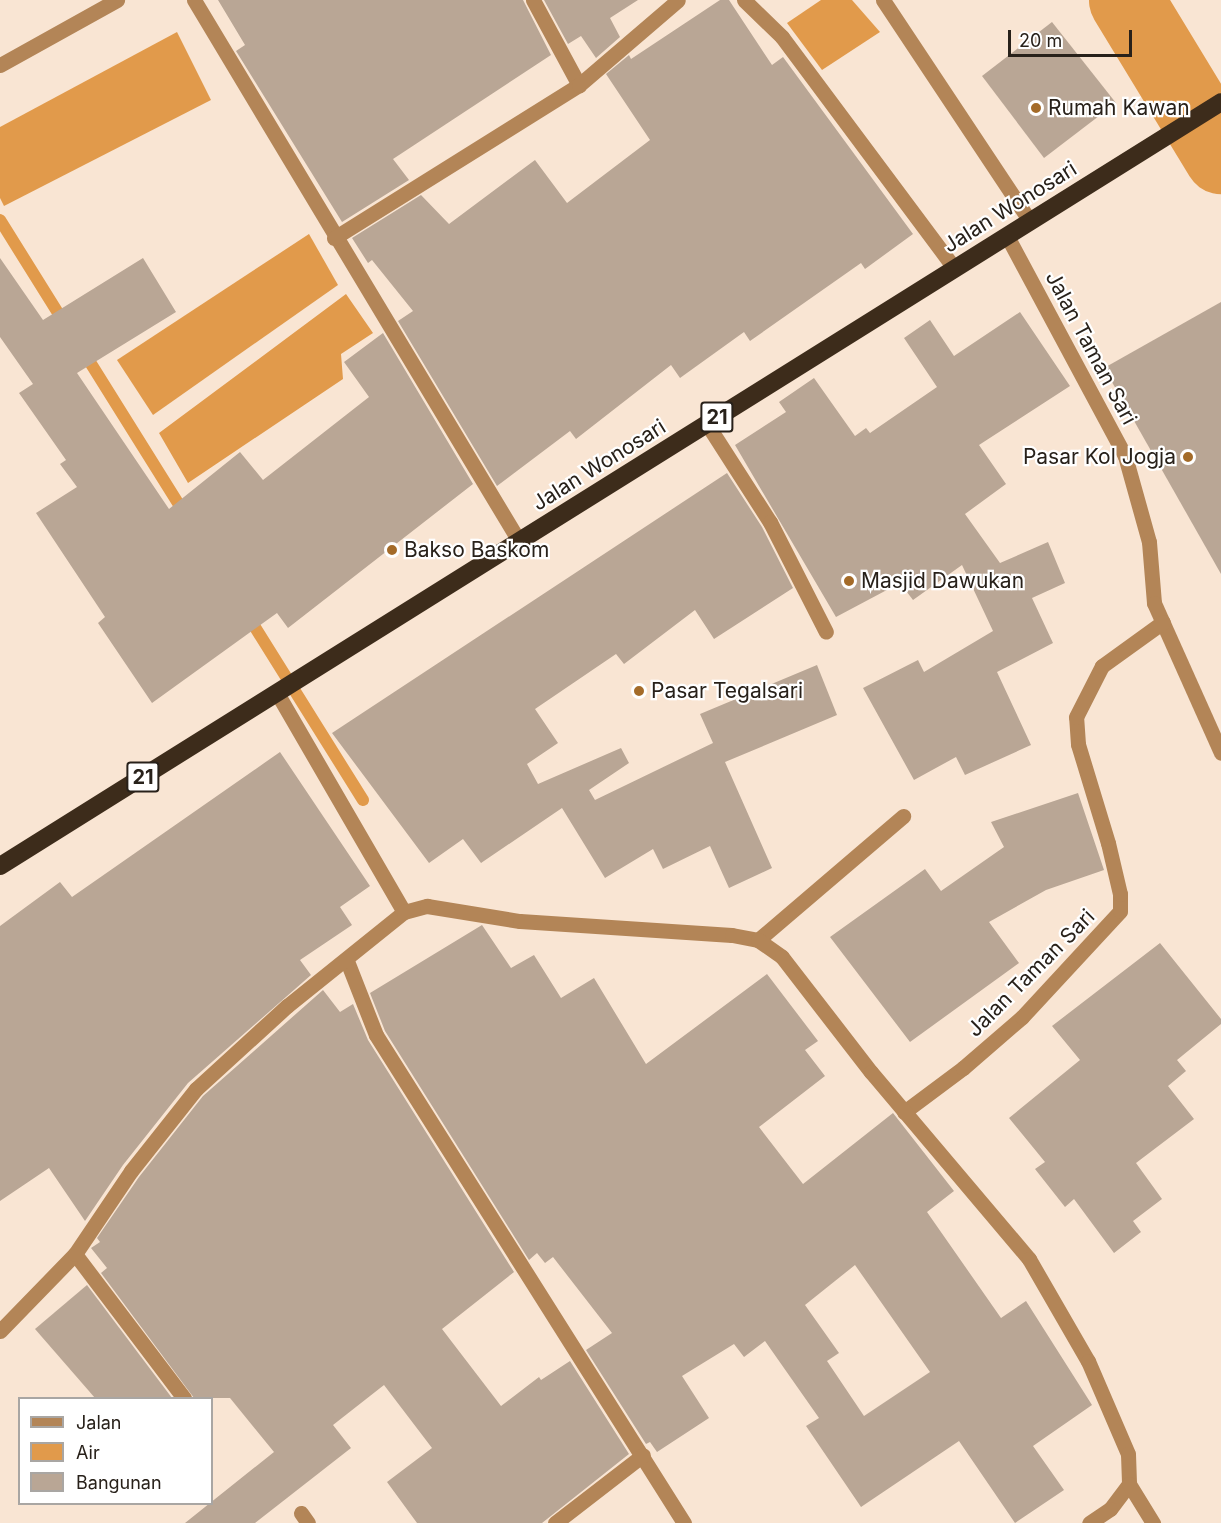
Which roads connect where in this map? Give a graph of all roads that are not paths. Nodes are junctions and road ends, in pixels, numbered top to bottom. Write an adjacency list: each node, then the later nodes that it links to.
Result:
1 (117, 0): 7 (street)
2 (194, 0): 12 (street)
3 (533, 0): 8 (street)
4 (678, 0): 8 (street)
5 (744, 0): 13 (street)
6 (883, 0): 10 (street)
7 (0, 65)
8 (579, 85): 12 (street)
9 (1221, 102): 10 (highway, Jalan Wonosari / 21)
10 (1030, 221): 11 (highway, Jalan Wonosari / 21)
11 (1007, 236): 13 (highway, Jalan Wonosari / 21); 16 (street, Jalan Taman Sari)
12 (334, 238): 15 (street)
13 (954, 268): 14 (highway, Jalan Wonosari / 21)
14 (707, 424): 15 (highway, Jalan Wonosari / 21); 17 (street)
15 (519, 541): 18 (highway, Jalan Wonosari / 21)
16 (1163, 622): 19 (street, Jalan Taman Sari); 25 (street, Jalan Taman Sari)
17 (826, 632)
18 (281, 690): 21 (highway, Jalan Wonosari / 21); 22 (street)
19 (1221, 753)
20 (903, 816): 23 (street)
21 (0, 866)
22 (404, 912): 23 (street); 24 (street)
23 (758, 940): 25 (street)
24 (347, 961): 26 (street); 29 (street)
25 (904, 1112): 30 (street)
26 (75, 1254): 27 (street); 28 (street)
27 (0, 1331)
28 (183, 1397)
29 (643, 1455): 31 (street); 32 (street)
30 (1128, 1484): 33 (street); 34 (street)
31 (555, 1523)
32 (684, 1523)
33 (1089, 1523)
34 (1153, 1523)

